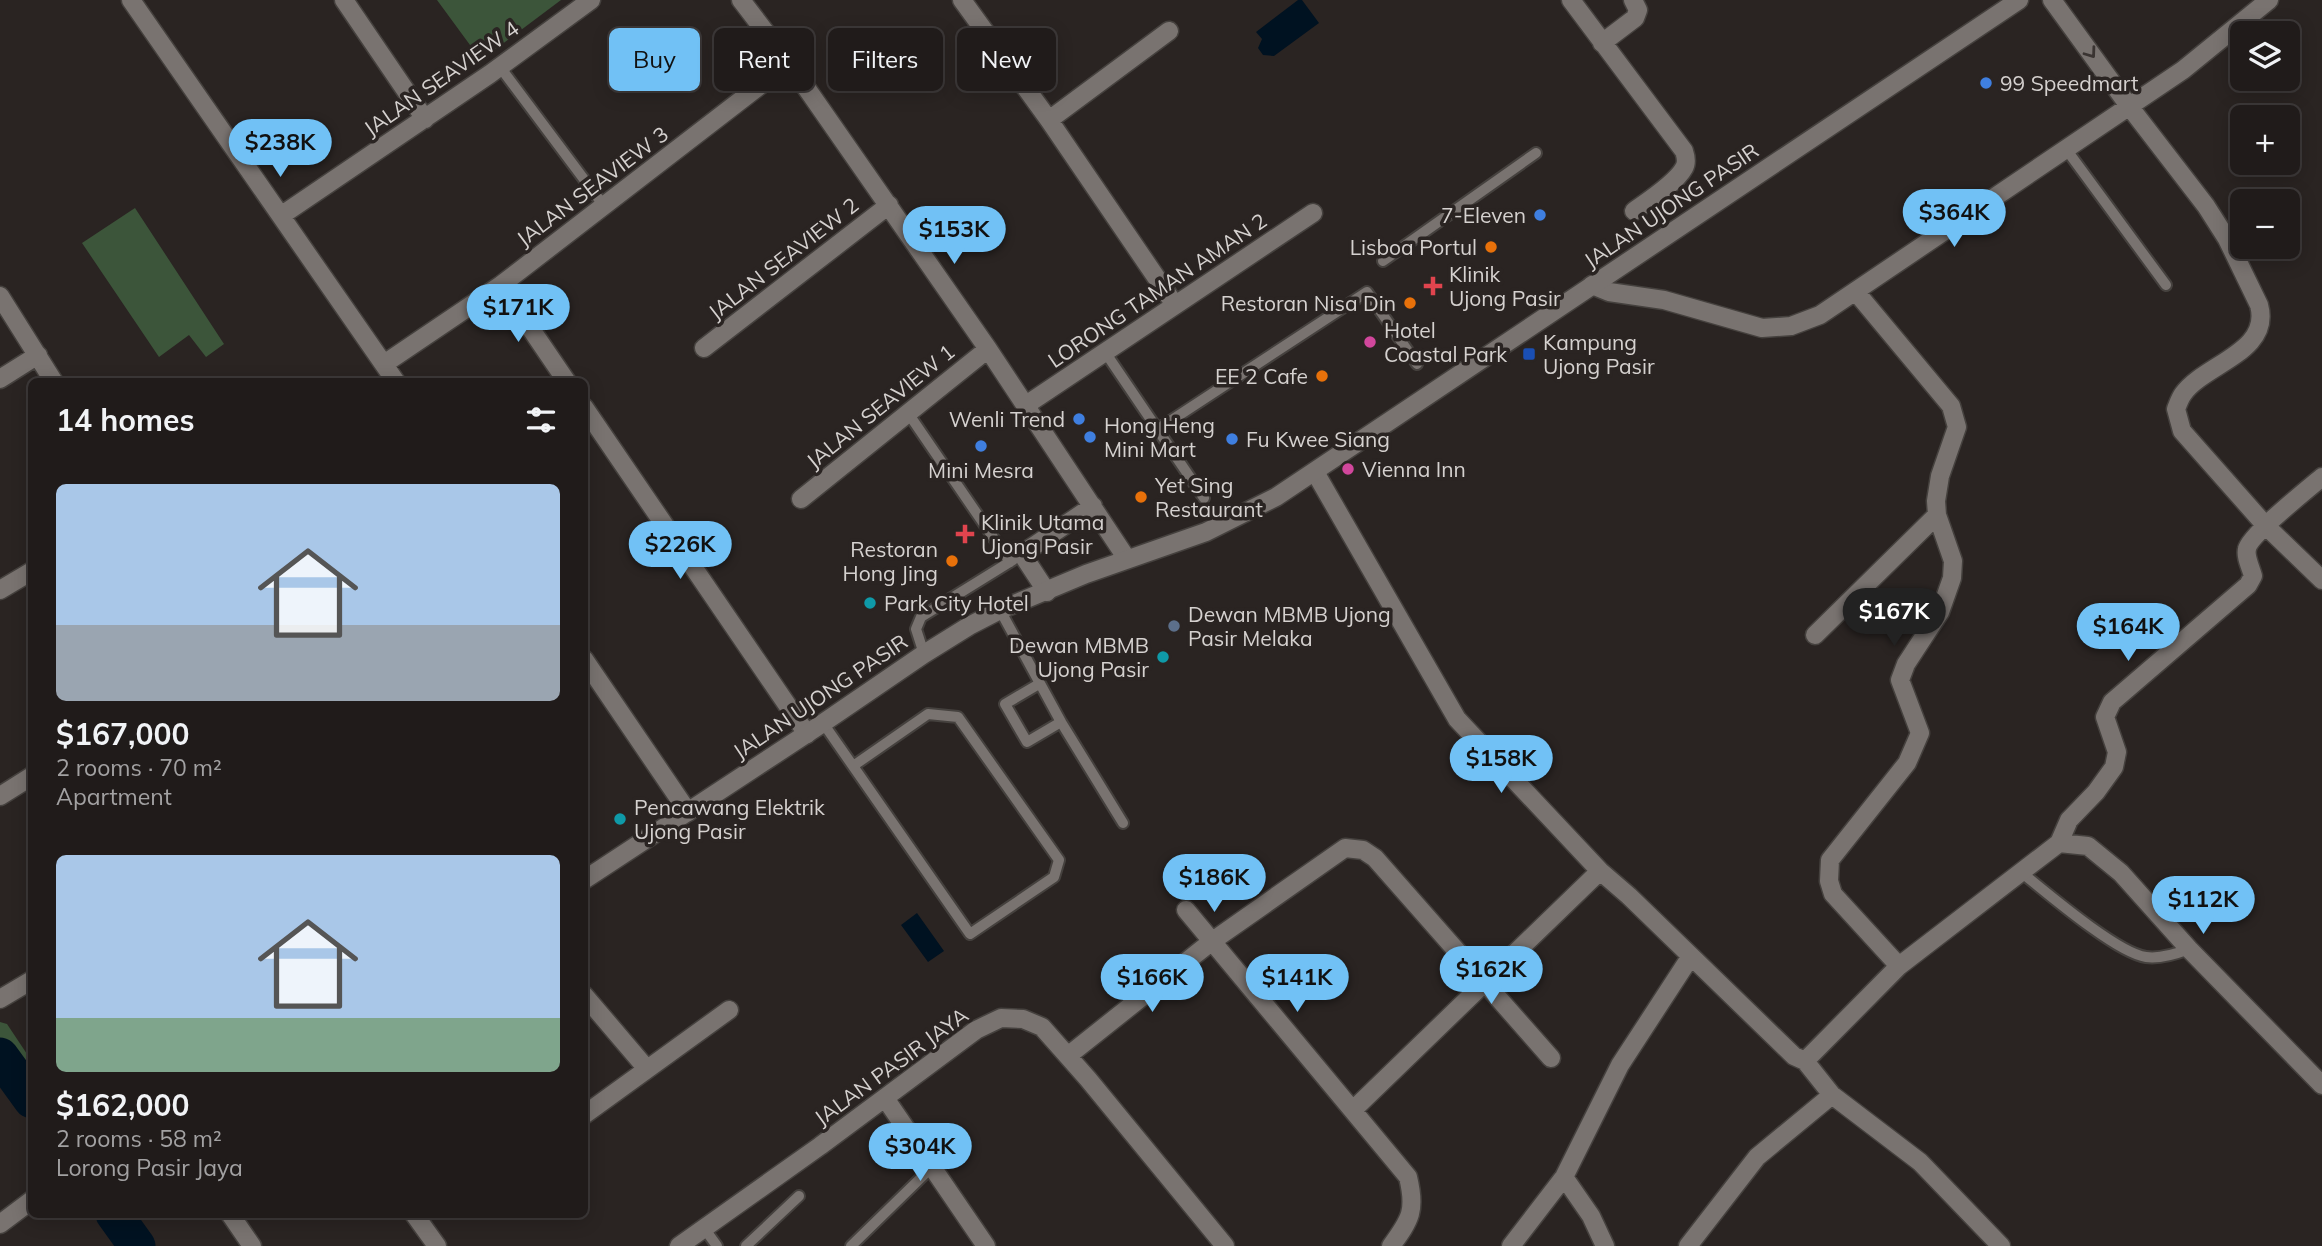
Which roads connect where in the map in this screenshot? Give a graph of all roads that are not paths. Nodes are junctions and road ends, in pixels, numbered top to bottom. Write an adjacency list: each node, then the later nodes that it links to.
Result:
1 (131, 0): 26 (street)
2 (344, 0): 18 (street)
3 (590, 0): 14 (street, JALAN SEAVIEW 4)
4 (741, 0): 11 (street)
5 (962, 0): 19 (street)
6 (1571, 0): 13 (street)
7 (1633, 0): 13 (street)
8 (2019, 0): 29 (street, JALAN UJONG PASIR)
9 (2052, 0): 17 (street, one-way to 17)
10 (2269, 0): 17 (street)
11 (762, 28)
12 (1169, 32): 19 (street)
13 (1602, 43): 24 (street)
14 (499, 67): 18 (street, JALAN SEAVIEW 4); 23 (lane)
15 (754, 91): 23 (street, JALAN SEAVIEW 3)
16 (808, 91): 22 (street)
17 (2129, 106): 20 (street); 54 (street)
18 (425, 119): 26 (street, JALAN SEAVIEW 4)
19 (1049, 120): 33 (street)
20 (2066, 149): 30 (lane); 31 (street)
21 (1536, 153): 27 (lane)
22 (888, 205): 34 (street, JALAN SEAVIEW 2); 35 (street)
23 (604, 206): 28 (street, JALAN SEAVIEW 3)
24 (1634, 211)
25 (1313, 213): 33 (street, LORONG TAMAN AMAN 2)
26 (282, 215): 38 (street)
27 (1383, 261)
28 (501, 285): 38 (street, JALAN SEAVIEW 3); 42 (street)
29 (1592, 285): 31 (street); 48 (street, JALAN UJONG PASIR)
30 (2166, 285)
31 (1856, 292): 53 (street)
32 (0, 296): 37 (street)
33 (1175, 305): 36 (street, LORONG TAMAN AMAN 2)
34 (704, 348)
35 (988, 349): 44 (street); 46 (street, JALAN SEAVIEW 1)
36 (1105, 352): 44 (street, LORONG TAMAN AMAN 2); 47 (lane)
37 (38, 355): 40 (street); 43 (street)
38 (384, 364): 41 (street)
39 (1417, 365): 47 (lane)
40 (52, 378)
41 (393, 378)
42 (564, 378)
43 (0, 379)
44 (1026, 405): 52 (street)
45 (588, 413): 68 (street)
46 (908, 413): 51 (street, JALAN SEAVIEW 1); 55 (lane)
47 (1158, 429): 50 (lane)
48 (1315, 472): 56 (street, JALAN UJONG PASIR); 75 (street)
49 (2322, 477): 54 (street)
50 (1204, 498)
51 (801, 499)
52 (1093, 506): 55 (street); 56 (street)
53 (1937, 515): 62 (street); 82 (street)
54 (2266, 526): 58 (street); 74 (street)
55 (1016, 558): 60 (street); 63 (lane)
56 (1127, 559): 60 (street, JALAN UJONG PASIR)
57 (28, 573): 59 (street)
58 (2322, 580)
59 (0, 590)
60 (1047, 592): 61 (street, JALAN UJONG PASIR)
61 (1000, 610): 63 (street, JALAN UJONG PASIR); 65 (lane)
62 (1815, 635)
63 (924, 654): 67 (street, JALAN UJONG PASIR)
64 (588, 665): 72 (street)
65 (1039, 684): 66 (lane); 66 (lane)
66 (1061, 722): 73 (lane)
67 (823, 723): 68 (street, JALAN UJONG PASIR); 69 (lane)
68 (807, 734): 72 (street, JALAN UJONG PASIR)
69 (853, 766): 69 (lane)
70 (28, 778): 71 (street)
71 (0, 796)
72 (688, 812): 77 (street, JALAN UJONG PASIR)
73 (1123, 823)
74 (2059, 843): 76 (street); 80 (street)
75 (1600, 871): 81 (street); 84 (street)
76 (2021, 872): 80 (lane); 82 (street)
77 (588, 873)
78 (1186, 909): 79 (street)
79 (1211, 942): 84 (street); 88 (street); 95 (street)
80 (2189, 949): 92 (street)
81 (1691, 956): 90 (street); 98 (street)
82 (1899, 966): 90 (street)
83 (28, 982): 85 (street)
84 (1486, 984): 89 (street); 95 (street)
85 (0, 999)
86 (588, 1000): 91 (street)
87 (729, 1010): 91 (street)
88 (1069, 1055): 94 (street, JALAN PASIR JAYA); 112 (street, JALAN PASIR JAYA)
89 (1551, 1058)
90 (1805, 1061): 93 (street)
91 (647, 1069): 96 (street)
92 (2322, 1085)
93 (1832, 1095): 116 (street); 117 (street)
94 (885, 1098): 97 (street); 104 (street, JALAN PASIR JAYA)
95 (1353, 1110): 113 (street)
96 (588, 1112)
97 (932, 1167): 110 (lane); 111 (street)
98 (1564, 1177): 114 (street); 115 (street)
99 (799, 1196): 109 (lane)
100 (28, 1203): 103 (street)
101 (233, 1218): 105 (street)
102 (417, 1218): 106 (street)
103 (0, 1224)
104 (704, 1228): 107 (street, JALAN PASIR JAYA); 108 (lane)
105 (252, 1246)
106 (437, 1246)
107 (679, 1246)
108 (717, 1246)
109 (746, 1246)
110 (851, 1246)
111 (986, 1246)
112 (1224, 1246)
113 (1391, 1246)
114 (1511, 1246)
115 (1605, 1246)
116 (1688, 1246)
117 (2001, 1246)

